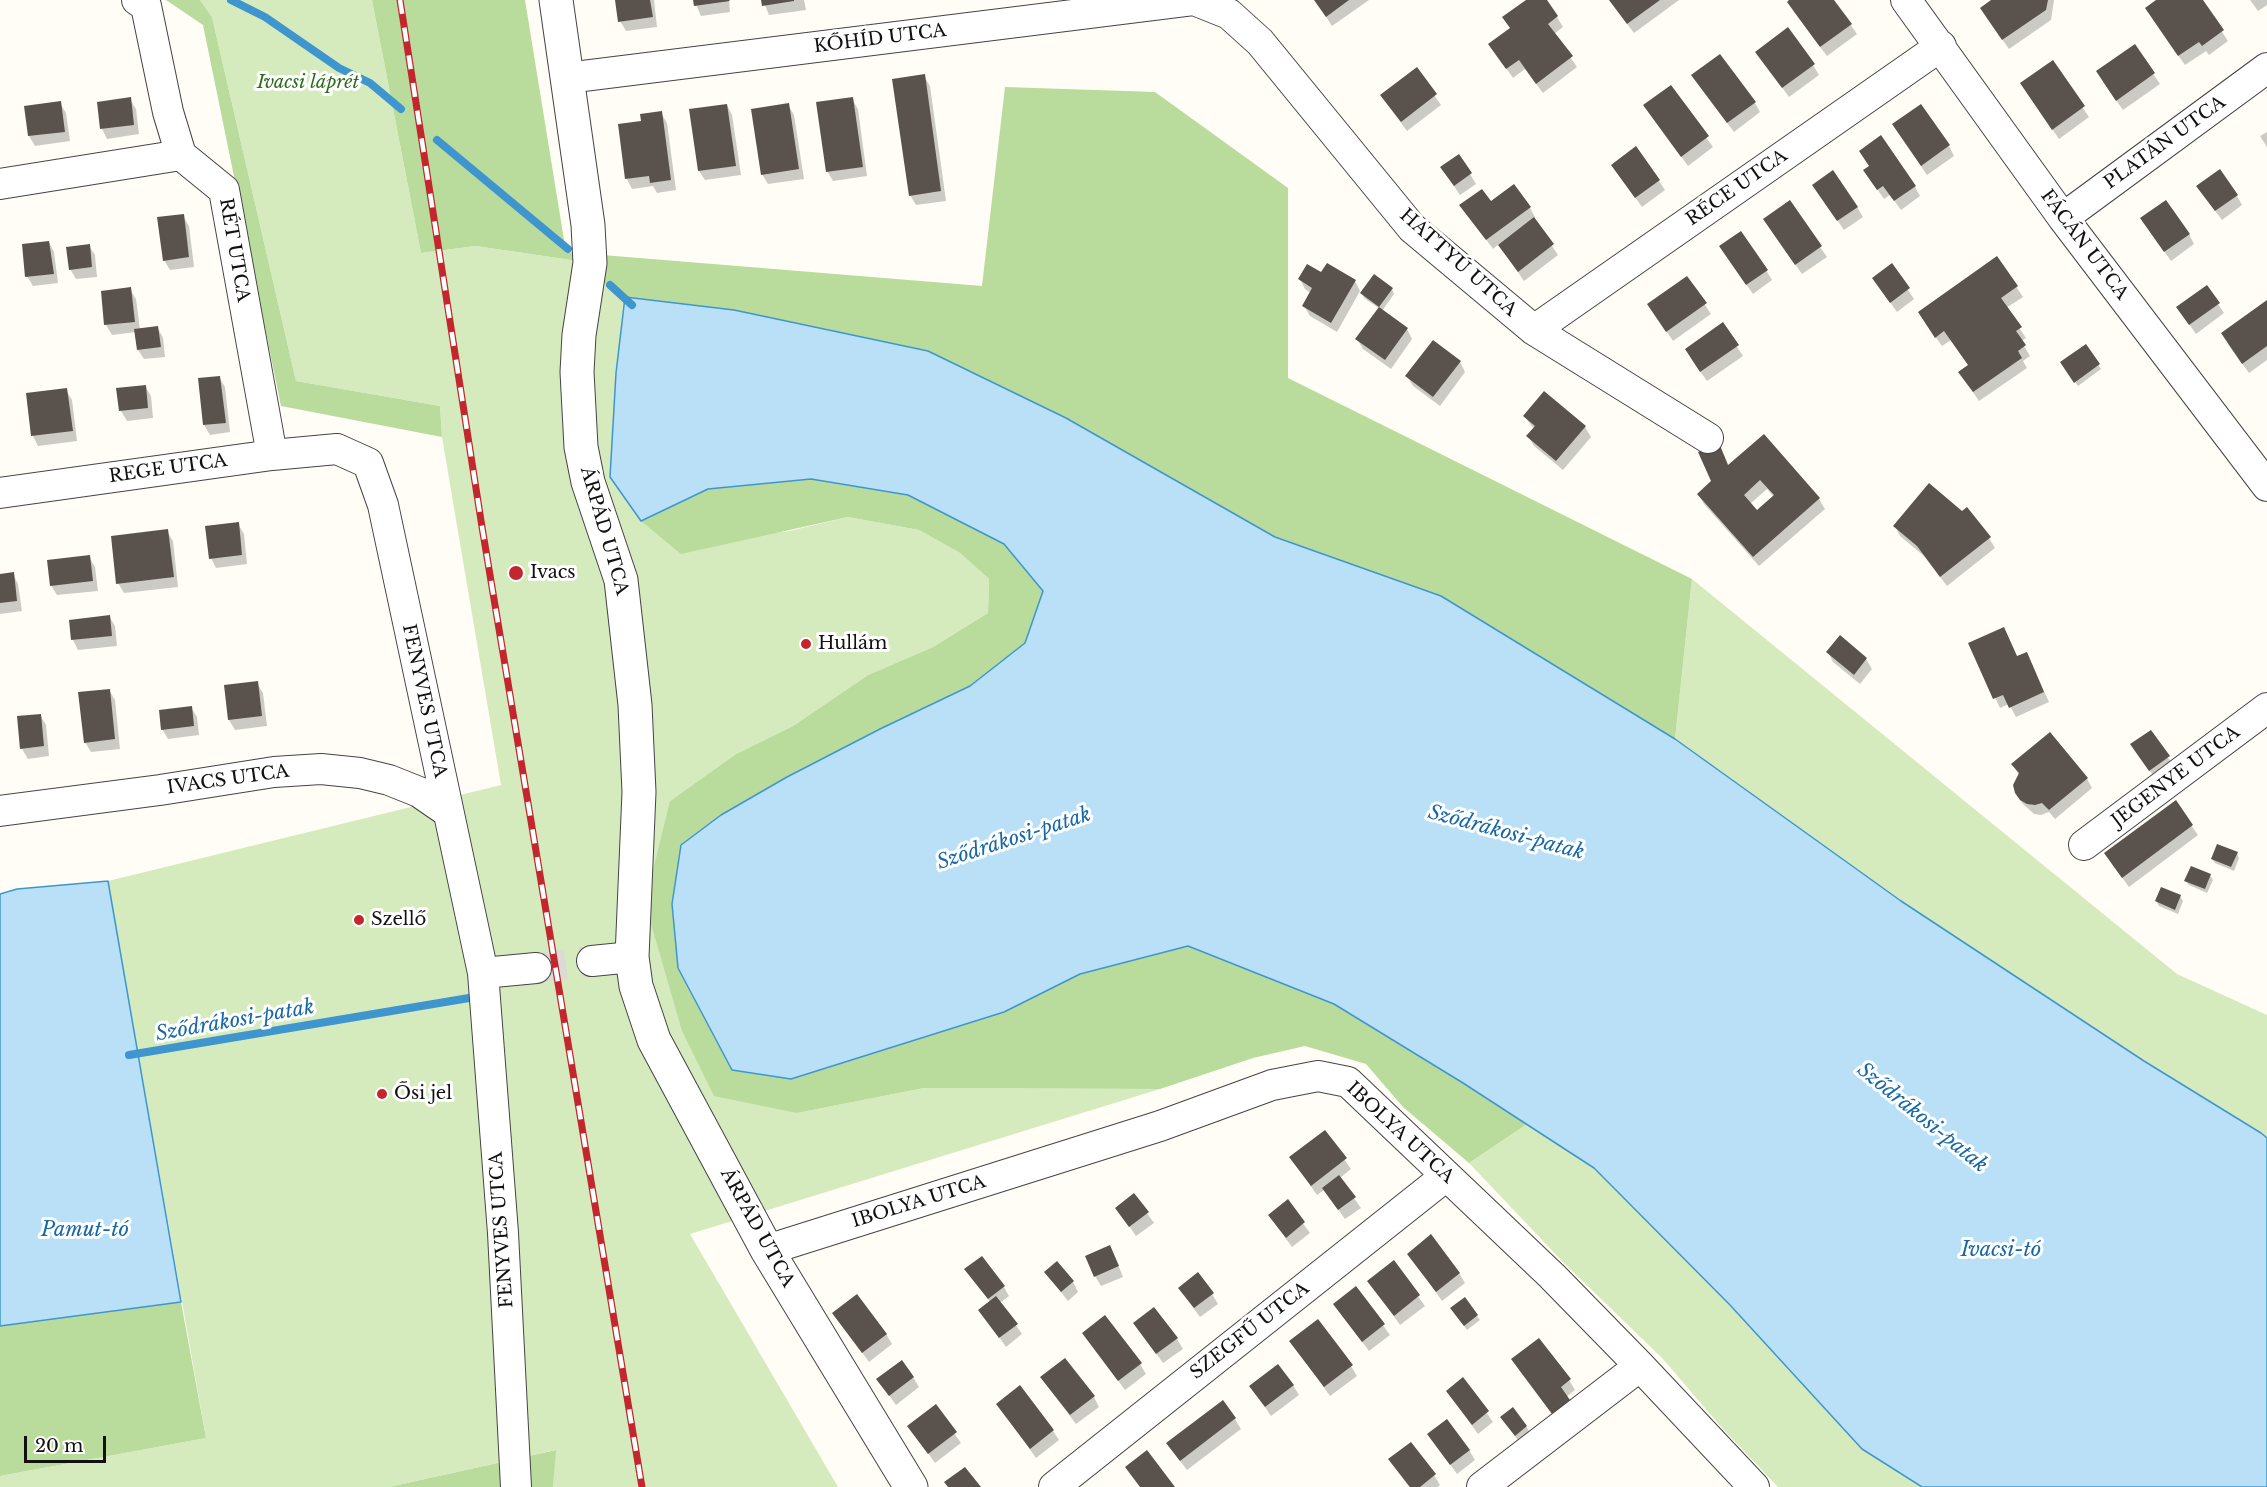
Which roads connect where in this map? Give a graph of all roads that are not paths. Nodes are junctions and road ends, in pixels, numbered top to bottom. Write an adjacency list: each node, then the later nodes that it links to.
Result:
1 (137, 0): 8 (street)
2 (556, 0): 7 (street, ÁRPÁD UTCA)
3 (1193, 0): 7 (street, KŐHÍD UTCA); 11 (street, HATTYÚ UTCA)
4 (1906, 0): 5 (street, FÁCÁN UTCA)
5 (1941, 46): 10 (street, FÁCÁN UTCA); 11 (street, RÉCE UTCA)
6 (2267, 68): 10 (street, PLATÁN UTCA)
7 (567, 78): 21 (street, ÁRPÁD UTCA)
8 (181, 155): 9 (street); 14 (street, RÉT UTCA)
9 (0, 184)
10 (2063, 218): 15 (street, FÁCÁN UTCA)
11 (1534, 330): 12 (street, HATTYÚ UTCA)
12 (1708, 438)
13 (337, 449): 14 (street, REGE UTCA); 19 (street, FENYVES UTCA)
14 (272, 455): 16 (street, REGE UTCA)
15 (2267, 486)
16 (0, 493)
17 (2267, 708): 20 (street, JEGENYE UTCA)
18 (0, 811): 19 (street, IVACS UTCA)
19 (448, 813): 24 (street, FENYVES UTCA)
20 (2084, 845)
21 (632, 957): 22 (street); 26 (street, ÁRPÁD UTCA)
22 (592, 961)
23 (536, 968): 24 (street)
24 (483, 974): 28 (street, FENYVES UTCA)
25 (1446, 1176): 26 (street, IBOLYA UTCA); 27 (street, IBOLYA UTCA); 30 (street, SZEGFŰ UTCA)
26 (767, 1250): 29 (street, ÁRPÁD UTCA)
27 (1640, 1366): 31 (street); 32 (street, IBOLYA UTCA)
28 (516, 1487)
29 (911, 1487)
30 (1054, 1487)
31 (1482, 1487)
32 (1754, 1487)

